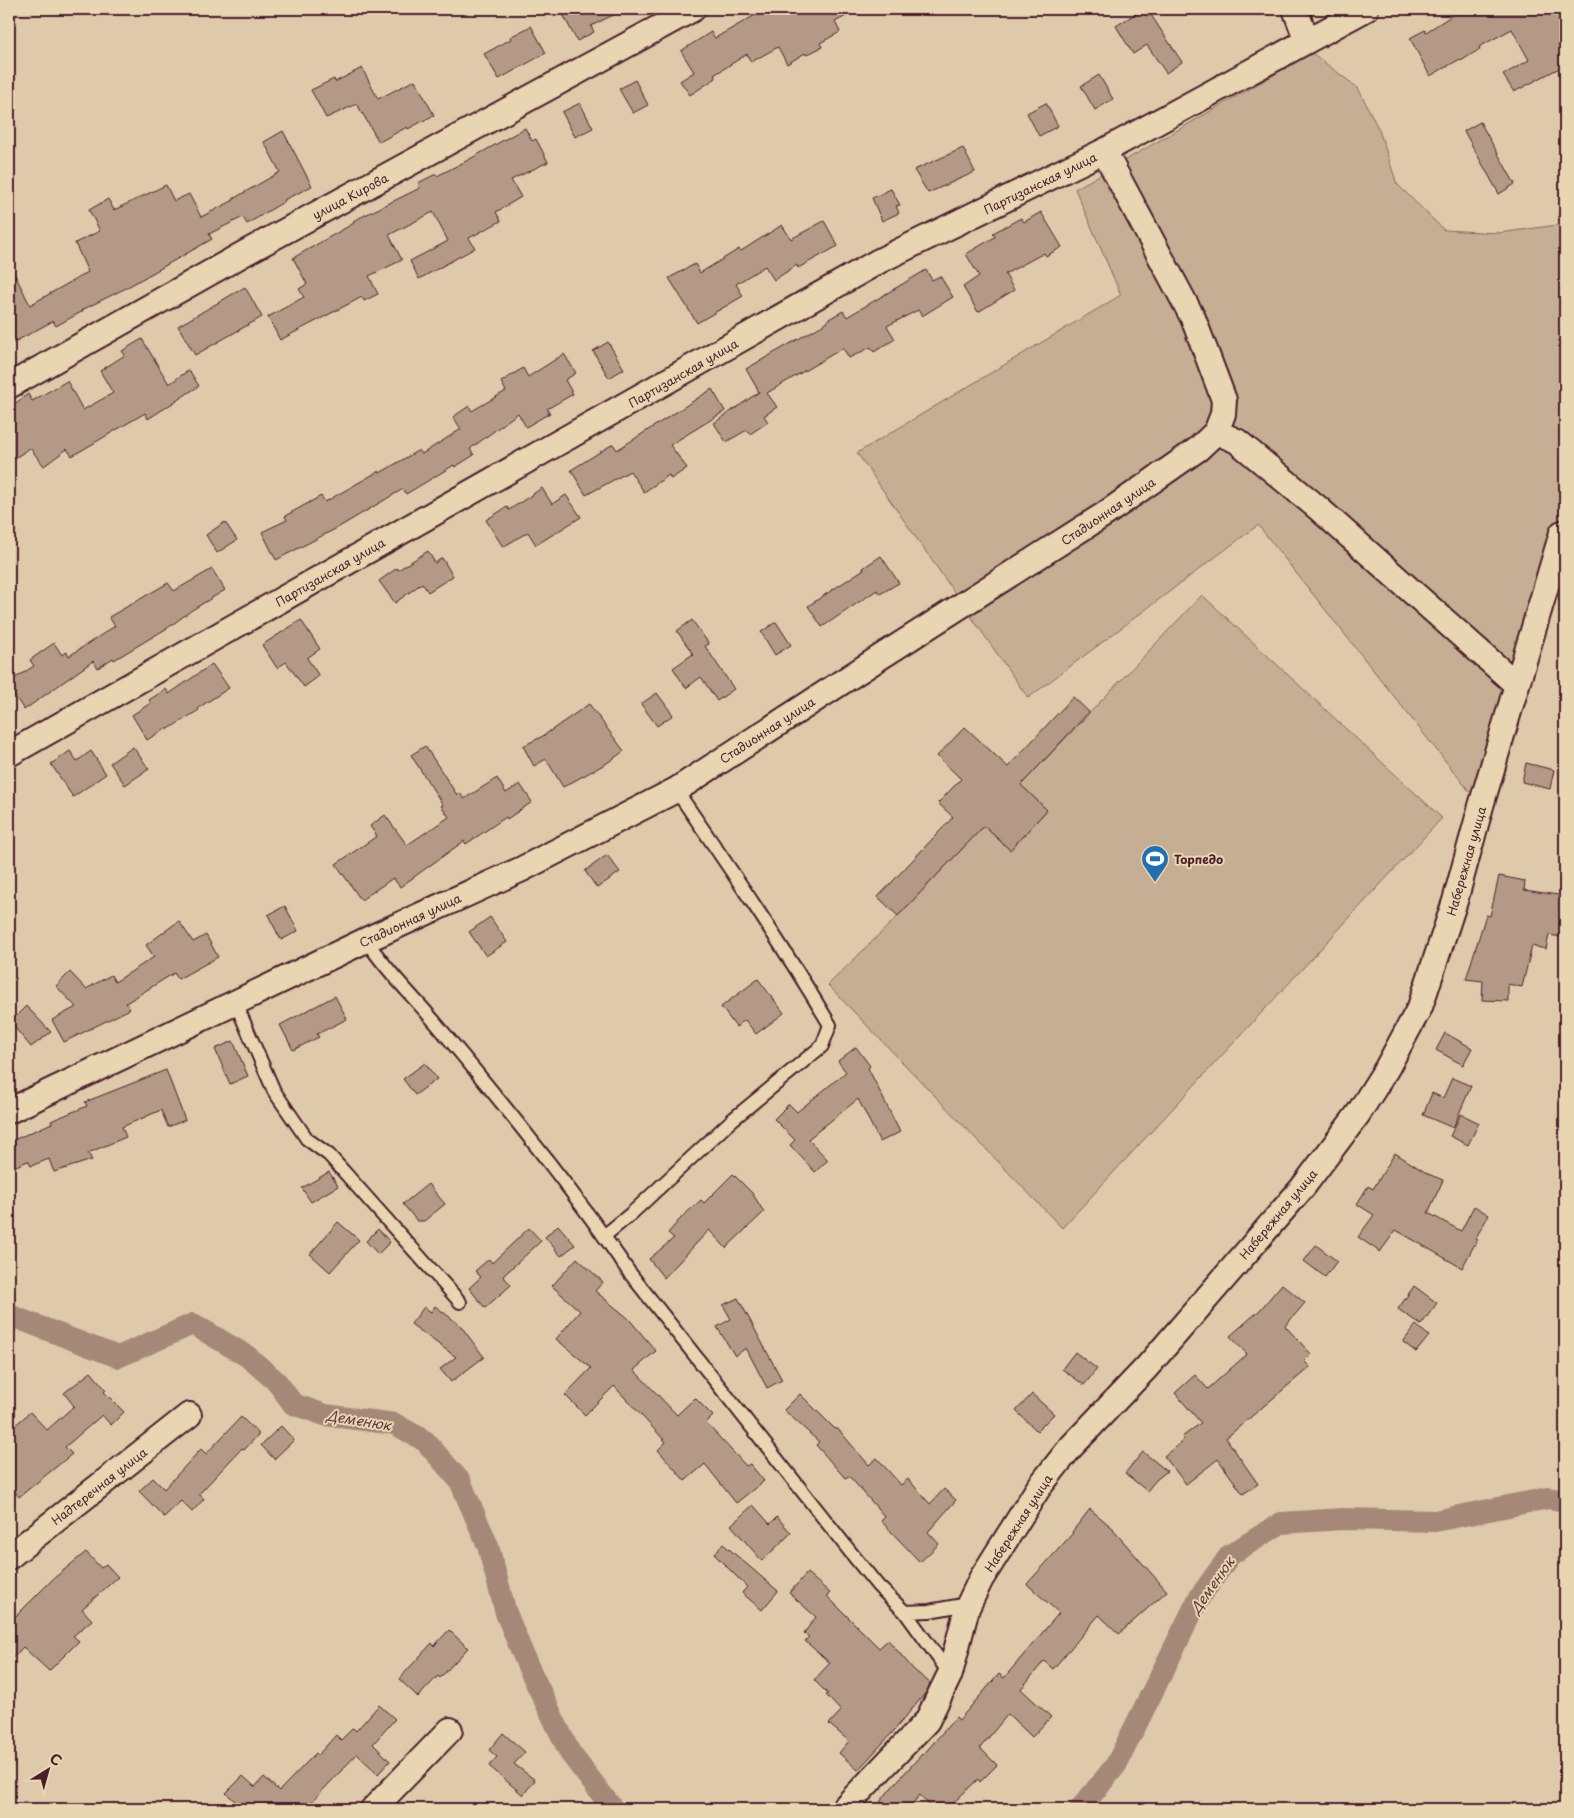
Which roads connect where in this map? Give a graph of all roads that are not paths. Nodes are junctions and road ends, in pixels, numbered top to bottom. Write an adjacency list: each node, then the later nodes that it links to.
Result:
1 (693, 9): 6 (street, улица Кирова)
2 (1295, 9): 4 (street)
3 (1366, 9): 4 (street, Партизанская улица)
4 (1307, 42): 5 (street, Партизанская улица)
5 (1104, 151): 7 (street, Стадионная улица); 10 (street, Партизанская улица)
6 (9, 386)
7 (1216, 432): 9 (street); 11 (street, Стадионная улица)
8 (1562, 533): 9 (street, Набережная улица)
9 (1517, 686): 19 (street, Набережная улица)
10 (9, 754)
11 (676, 790): 12 (street, Стадионная улица); 15 (lane)
12 (366, 940): 13 (street, Стадионная улица); 15 (lane)
13 (236, 1004): 14 (street, Стадионная улица); 16 (lane)
14 (9, 1111)
15 (604, 1236): 20 (lane)
16 (460, 1302)
17 (189, 1415): 18 (street, Надтеречная улица)
18 (9, 1557)
19 (968, 1608): 20 (lane); 21 (street, Набережная улица)
20 (905, 1612): 21 (lane)
21 (950, 1674): 24 (street, Набережная улица)
22 (450, 1730): 23 (street)
23 (373, 1809)
24 (843, 1809)

